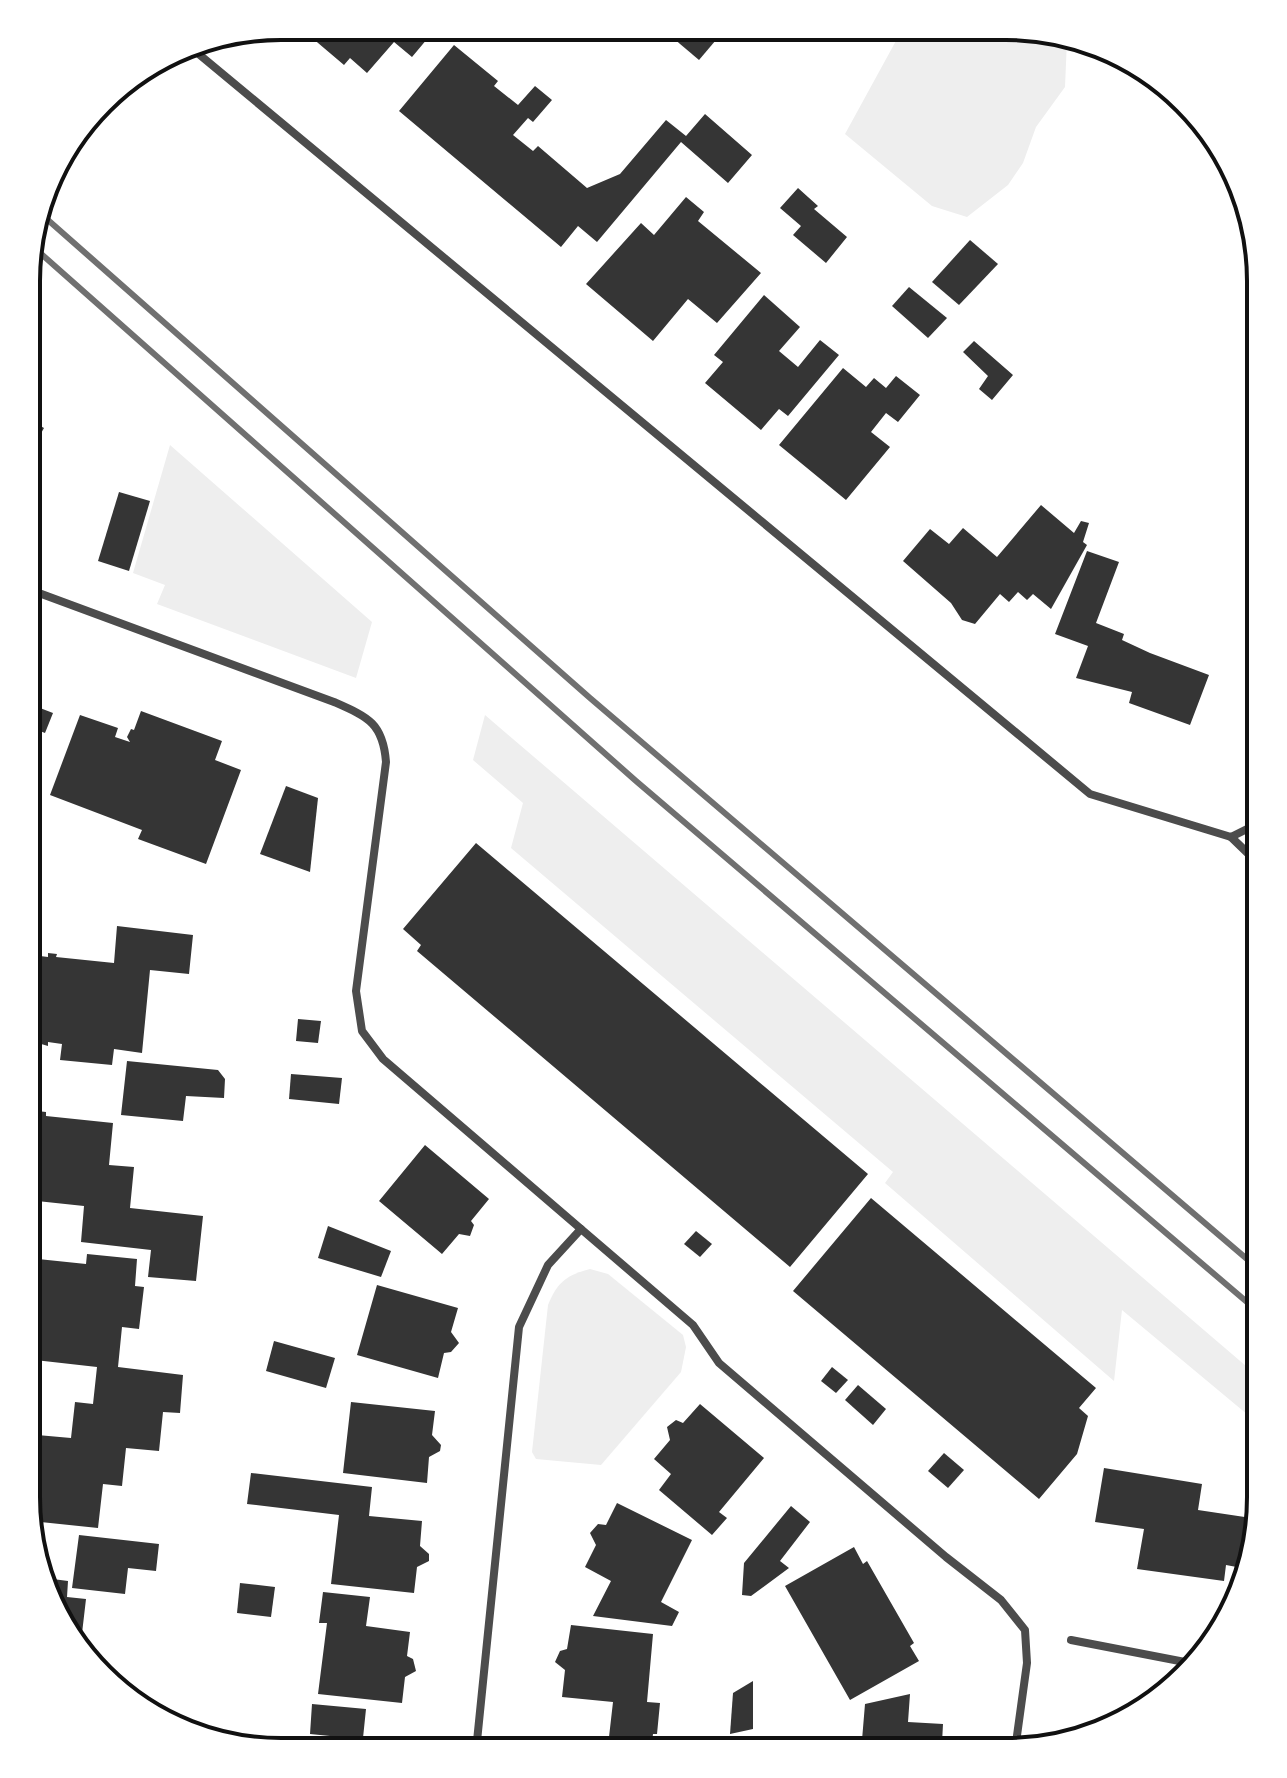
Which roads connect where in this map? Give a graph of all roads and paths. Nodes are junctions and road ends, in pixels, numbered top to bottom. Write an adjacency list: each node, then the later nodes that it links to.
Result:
1 (199, 55): 4 (street)
2 (40, 593): 6 (street)
3 (1247, 829): 4 (street)
4 (1231, 837): 5 (street)
5 (1247, 852)
6 (581, 1229): 9 (street); 10 (street)
7 (1071, 1640): 8 (street)
8 (1182, 1661)
9 (1017, 1737)
10 (477, 1738)

